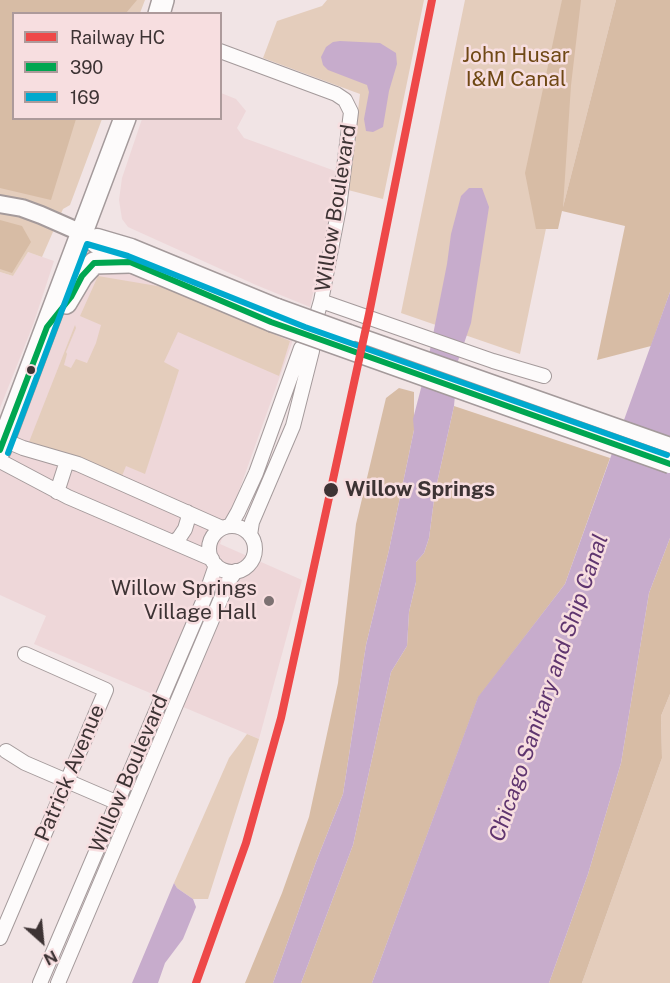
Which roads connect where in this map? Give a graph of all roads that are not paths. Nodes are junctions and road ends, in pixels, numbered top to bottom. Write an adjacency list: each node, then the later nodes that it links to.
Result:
1 (222, 52): 6 (street, Willow Boulevard)
2 (124, 120): 4 (main road)
3 (0, 204): 4 (street)
4 (82, 233): 5 (main road); 7 (main road); 8 (main road)
5 (130, 262): 7 (main road); 8 (main road)
6 (321, 301): 9 (street, Willow Boulevard); 10 (street)
7 (274, 315): 12 (main road, bridge); 15 (main road, bridge)
8 (47, 327): 11 (main road)
9 (309, 342): 18 (street, Willow Boulevard); 19 (street, Willow Boulevard)
10 (544, 376)
11 (2, 445): 14 (street)
12 (670, 447)
13 (0, 461): 16 (street)
14 (67, 461): 16 (street); 17 (street)
15 (670, 464)
16 (57, 492): 20 (street)
17 (187, 512): 18 (street); 20 (street)
18 (226, 527): 19 (street); 21 (street)
19 (250, 535): 22 (street)
20 (172, 542): 21 (street)
21 (214, 562): 22 (street); 26 (street, Willow Boulevard)
22 (236, 571): 27 (street, Willow Boulevard)
23 (25, 654): 25 (street, Patrick Avenue)
24 (6, 751): 25 (street)
25 (66, 780): 26 (street); 28 (street, Patrick Avenue)
26 (117, 802): 27 (street); 29 (street, Willow Boulevard)
27 (132, 809): 30 (street, Willow Boulevard)
28 (0, 938)
29 (40, 983)
30 (58, 983)

